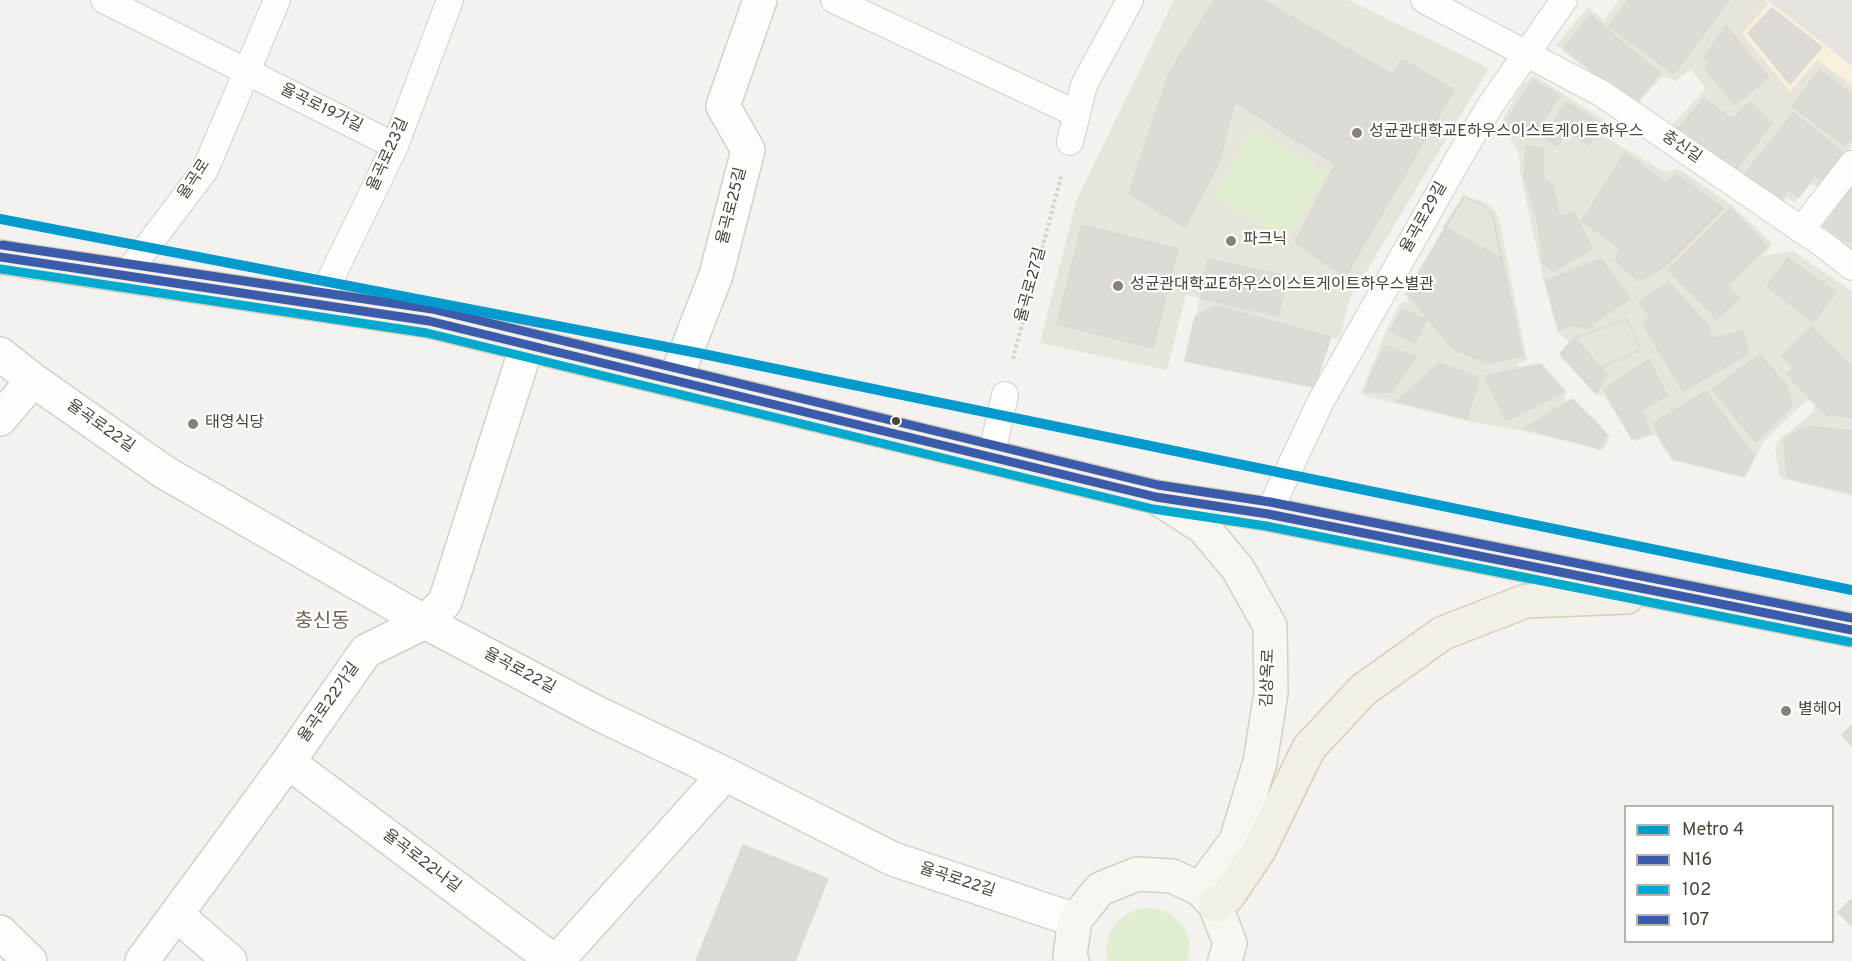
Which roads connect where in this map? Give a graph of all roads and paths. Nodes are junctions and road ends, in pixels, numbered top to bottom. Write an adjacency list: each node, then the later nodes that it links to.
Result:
1 (104, 0): 10 (lane, 율곡로19가길)
2 (277, 0): 10 (lane)
3 (450, 0): 13 (lane, 율곡로23길)
4 (760, 0): 23 (street, 율곡로25길)
5 (834, 0): 11 (lane)
6 (1130, 0): 11 (lane)
7 (1424, 0): 9 (lane)
8 (1564, 0): 9 (lane, 율곡로29길)
9 (1527, 55): 15 (lane, 충신길); 28 (lane, 율곡로29길)
10 (247, 73): 13 (lane, 율곡로19가길); 18 (lane, 율곡로)
11 (1077, 114): 12 (lane)
12 (1070, 142): 24 (path, 율곡로27길)
13 (395, 146): 19 (lane, 율곡로23길)
14 (1852, 164): 15 (lane)
15 (1802, 230): 17 (lane, 충신길)
16 (0, 257): 18 (main road)
17 (1852, 267)
18 (125, 276): 19 (main road)
19 (318, 305): 20 (main road)
20 (527, 345): 23 (main road); 30 (street, 율곡로22가길)
21 (0, 354): 22 (street, 율곡로22길)
22 (33, 380): 25 (street); 30 (street, 율곡로22길)
23 (675, 381): 26 (main road)
24 (1005, 395): 26 (lane)
25 (0, 419)
26 (991, 457): 27 (main road)
27 (1156, 497): 28 (main road); 34 (street, 김상옥로)
28 (1268, 514): 29 (main road)
29 (1683, 595): 31 (main road); 34 (main road)
30 (425, 622): 32 (street, 율곡로22가길); 33 (street, 율곡로22길)
31 (1852, 630)
32 (288, 762): 35 (street, 율곡로22가길); 41 (street, 율곡로22나길)
33 (725, 774): 36 (street, 율곡로22길); 41 (street, 율곡로22나길)
34 (1208, 897): 36 (street); 43 (street)
35 (177, 915): 39 (street, 율곡로22가길); 40 (street)
36 (1075, 920): 42 (street)
37 (0, 932): 38 (street)
38 (30, 961)
39 (142, 961)
40 (230, 961)
41 (555, 961)
42 (1072, 961)
43 (1225, 961)

